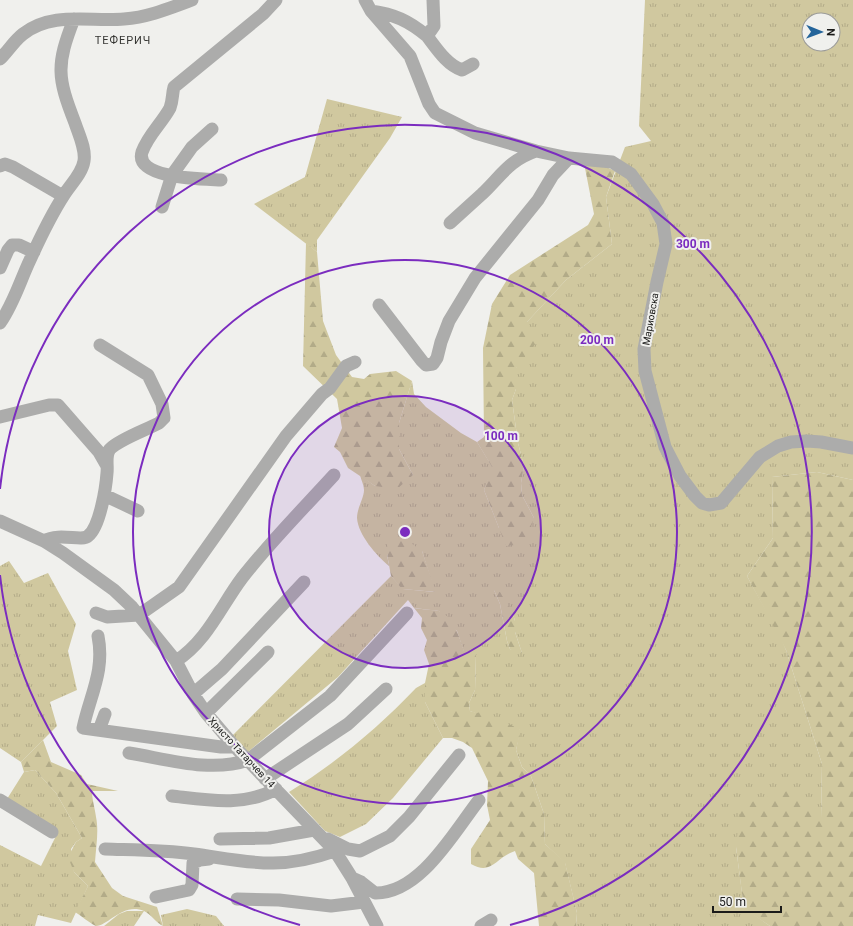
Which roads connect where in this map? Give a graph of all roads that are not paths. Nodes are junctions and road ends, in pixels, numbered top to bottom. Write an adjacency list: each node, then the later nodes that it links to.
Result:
1 (192, 0): 5 (street)
2 (276, 0): 13 (street)
3 (433, 0): 6 (street)
4 (368, 6): 6 (street); 10 (street, Мариовска)
5 (74, 19): 7 (street); 15 (street)
6 (428, 36): 8 (street)
7 (0, 59)
8 (473, 64)
9 (212, 129): 13 (street)
10 (536, 151): 11 (street, Мариовска); 17 (street)
11 (569, 158): 20 (street); 25 (street, Мариовска)
12 (0, 166): 15 (street)
13 (172, 175): 14 (street); 16 (street)
14 (221, 180)
15 (63, 196): 18 (street)
16 (162, 207)
17 (450, 224)
18 (34, 252): 19 (street); 21 (street)
19 (0, 268)
20 (379, 305)
21 (0, 322)
22 (100, 345): 26 (street)
23 (355, 362): 35 (street)
24 (0, 417): 26 (street)
25 (853, 448)
26 (107, 466): 28 (street)
27 (334, 475): 38 (street)
28 (104, 495): 29 (street); 31 (street)
29 (138, 511)
30 (0, 521): 31 (street, Христо Татарчев 14)
31 (44, 541): 35 (street, Христо Татарчев 14)
32 (304, 582): 40 (street)
33 (96, 613): 35 (street)
34 (406, 613): 47 (street)
35 (139, 615): 38 (street, Христо Татарчев 14)
36 (98, 636): 43 (street)
37 (268, 652): 41 (street)
38 (176, 661): 40 (street, Христо Татарчев 14)
39 (386, 689): 48 (street)
40 (194, 694): 41 (street, Христо Татарчев 14)
41 (206, 713): 44 (street, Христо Татарчев 14)
42 (105, 714): 43 (street)
43 (99, 730): 44 (street)
44 (235, 747): 47 (street, Христо Татарчев 14)
45 (129, 753): 47 (street)
46 (459, 755): 54 (street)
47 (248, 760): 48 (street, Христо Татарчев 14)
48 (266, 779): 49 (street, Христо Татарчев 14)
49 (276, 790): 50 (street); 54 (street, Христо Татарчев 14)
50 (172, 796)
51 (0, 800): 53 (street)
52 (479, 800): 59 (street)
53 (52, 832)
54 (319, 834): 55 (street); 57 (street, Христо Татарчев 14)
55 (220, 839)
56 (105, 848): 58 (street)
57 (335, 851): 58 (street); 59 (street, Христо Татарчев 14)
58 (219, 859): 60 (street)
59 (352, 878): 62 (street, Христо Татарчев 14)
60 (156, 898)
61 (237, 899): 62 (street)
62 (364, 902): 63 (street, Христо Татарчев 14)
63 (377, 926)

